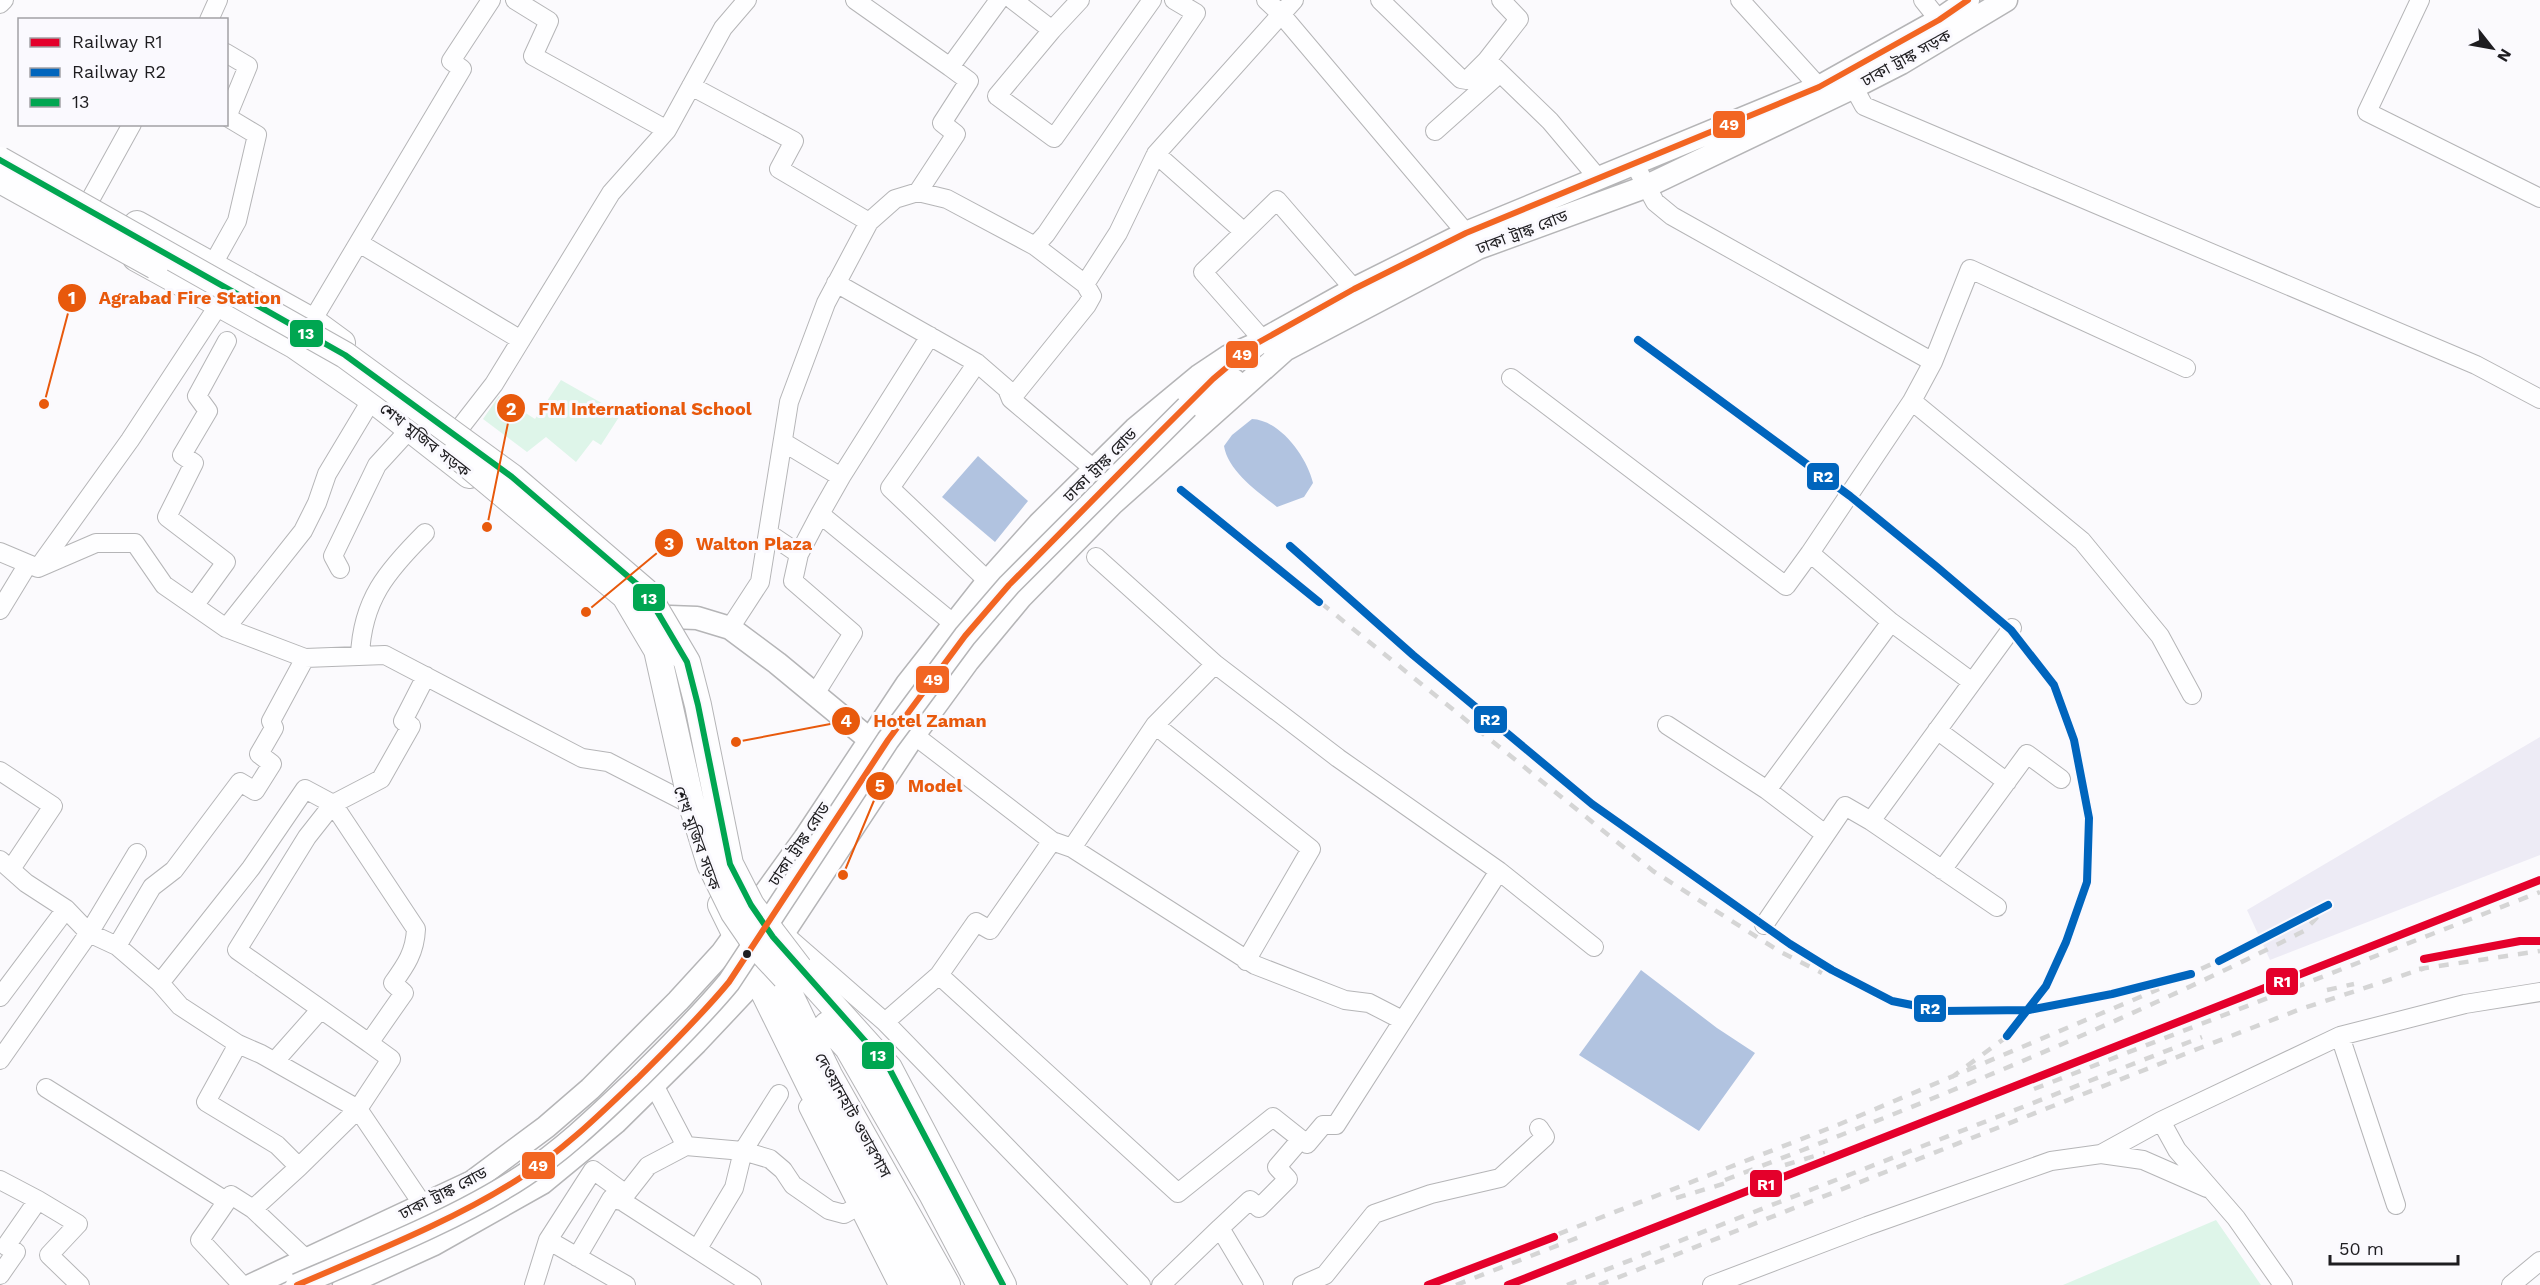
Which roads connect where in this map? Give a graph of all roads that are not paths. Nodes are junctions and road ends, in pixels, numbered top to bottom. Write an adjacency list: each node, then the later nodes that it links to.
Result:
1 (4, 0): 21 (street)
2 (218, 0): 23 (street)
3 (491, 0): 52 (street)
4 (515, 0): 37 (street)
5 (747, 0): 31 (street)
6 (855, 0): 28 (street)
7 (999, 0): 28 (street)
8 (1013, 0): 25 (street)
9 (1080, 0): 25 (street)
10 (1152, 0): 25 (street)
11 (1174, 0): 53 (street)
12 (1266, 0): 22 (street)
13 (1294, 0): 22 (street)
14 (1380, 0): 27 (street)
15 (1501, 0): 27 (street)
16 (1740, 0): 32 (street)
17 (1923, 0): 24 (street)
18 (1968, 0): 24 (main road, ঢাকা ট্রাঙ্ক রোড)
19 (2006, 0): 30 (main road, ঢাকা ট্রাঙ্ক সড়ক)
20 (2420, 0): 47 (street)
21 (0, 4)
22 (1281, 14): 40 (street); 51 (street)
23 (210, 18)
24 (1940, 20): 30 (main road, ঢাকা ট্রাঙ্ক রোড)
25 (1052, 30)
26 (228, 54): 34 (street)
27 (1487, 60): 29 (street)
28 (950, 68): 46 (street)
29 (1500, 73): 38 (street); 43 (street)
30 (1850, 80): 32 (main road, ঢাকা ট্রাঙ্ক রোড); 33 (main road, ঢাকা ট্রাঙ্ক সড়ক); 71 (street)
31 (692, 86): 37 (street); 49 (street)
32 (1819, 87): 42 (main road, ঢাকা ট্রাঙ্ক রোড)
33 (1804, 109): 45 (main road, ঢাকা ট্রাঙ্ক রোড)
34 (228, 112)
35 (228, 118): 54 (street)
36 (131, 126): 48 (street)
37 (668, 130): 61 (street)
38 (1435, 131)
39 (0, 151): 48 (highway, শেখ মুজিব সড়ক)
40 (1156, 154): 50 (street); 56 (street)
41 (0, 160): 186 (highway, bridge)
42 (1634, 163): 43 (main road, ঢাকা ট্রাঙ্ক রোড); 45 (street)
43 (1598, 178): 51 (main road, ঢাকা ট্রাঙ্ক রোড)
44 (0, 182): 58 (highway, শেখ মুজিব সড়ক); 185 (highway, bridge)
45 (1645, 186): 64 (main road, ঢাকা ট্রাঙ্ক রোড); 65 (street)
46 (918, 192): 49 (street); 53 (street)
47 (2540, 198)
48 (90, 200): 54 (highway, শেখ মুজিব সড়ক)
49 (869, 222): 55 (street)
50 (1244, 232): 57 (street); 63 (street)
51 (1466, 233): 57 (main road, ঢাকা ট্রাঙ্ক রোড)
52 (359, 243): 59 (street); 61 (street)
53 (1035, 246): 56 (street)
54 (213, 264): 59 (highway, শেখ মুজিব সড়ক)
55 (836, 283): 60 (street); 76 (street)
56 (1085, 284): 70 (street)
57 (1354, 289): 63 (main road, ঢাকা ট্রাঙ্ক রোড)
58 (220, 303): 69 (highway, শেখ মুজিব সড়ক); 86 (street)
59 (312, 321): 74 (highway, শেখ মুজিব সড়ক)
60 (930, 336): 66 (street); 78 (street)
61 (521, 340): 74 (street)
62 (227, 342): 89 (street)
63 (1258, 343): 73 (main road, ঢাকা ট্রাঙ্ক রোড); 77 (main road, ঢাকা ট্রাঙ্ক রোড)
64 (1287, 348): 73 (main road, ঢাকা ট্রাঙ্ক রোড); 108 (main road)
65 (1934, 362): 67 (street); 72 (street)
66 (977, 363): 70 (street); 88 (street)
67 (2186, 368)
68 (1511, 378): 83 (street)
69 (372, 399): 75 (highway, শেখ মুজিব সড়ক); 95 (street)
70 (1011, 399): 77 (street)
71 (2540, 399)
72 (1912, 401): 83 (street); 104 (street)
73 (1186, 407): 177 (main road, ঢাকা ট্রাঙ্ক রোড, bridge)
74 (459, 429): 91 (highway, শেখ মুজিব সড়ক)
75 (409, 430): 87 (street); 92 (highway, শেখ মুজিব সড়ক)
76 (783, 442): 78 (street); 81 (street)
77 (1095, 470): 88 (main road, ঢাকা ট্রাঙ্ক রোড)
78 (841, 477): 79 (street)
79 (819, 514): 84 (street); 94 (street)
80 (425, 533): 98 (street)
81 (768, 533): 84 (street); 96 (street)
82 (0, 552): 86 (street)
83 (1810, 553): 93 (street)
84 (799, 554): 103 (street)
85 (1095, 557): 100 (street)
86 (33, 566): 89 (street); 90 (street)
87 (340, 569)
88 (988, 581): 94 (main road, ঢাকা ট্রাঙ্ক রোড)
89 (195, 606): 95 (street)
90 (0, 610)
91 (665, 610): 92 (highway); 96 (main road); 126 (highway, শেখ মুজিব সড়ক)
92 (632, 620): 114 (highway, শেখ মুজিব সড়ক)
93 (1891, 622): 102 (street); 113 (street)
94 (954, 624): 109 (main road, ঢাকা ট্রাঙ্ক রোড)
95 (226, 628): 99 (street)
96 (730, 628): 103 (main road)
97 (2012, 628): 102 (street)
98 (360, 656): 99 (street); 101 (street)
99 (305, 658): 130 (street)
100 (1215, 664): 105 (street); 123 (street)
101 (426, 676): 114 (street); 115 (street)
102 (1972, 682): 107 (street)
103 (815, 694): 109 (main road)
104 (2192, 695)
105 (1155, 725): 119 (street); 133 (street)
106 (1667, 725): 113 (street)
107 (1937, 730): 112 (street); 116 (street)
108 (914, 735): 118 (street); 132 (main road)
109 (869, 739): 126 (main road, ঢাকা ট্রাঙ্ক রোড)
110 (0, 771): 121 (street)
111 (2061, 779): 112 (street)
112 (2007, 782): 122 (street)
113 (1767, 790): 117 (street)
114 (682, 800): 129 (highway, শেখ মুজিব সড়ক)
115 (333, 804): 135 (street); 138 (street); 142 (street)
116 (1872, 821): 117 (street); 122 (street)
117 (1824, 834): 127 (street)
118 (1052, 841): 119 (street); 134 (street)
119 (1072, 848): 133 (street)
120 (138, 853): 128 (street)
121 (6, 865): 125 (street)
122 (1942, 870): 124 (street)
123 (1499, 871): 131 (street); 139 (street)
124 (1997, 908)
125 (66, 909): 128 (street); 137 (street)
126 (752, 912): 129 (main road, ঢাকা ট্রাঙ্ক রোড); 132 (highway, শেখ মুজিব সড়ক)
127 (1764, 925)
128 (89, 933): 130 (street); 144 (street)
129 (735, 936): 132 (highway, শেখ মুজিব সড়ক); 163 (main road, ঢাকা ট্রাঙ্ক রোড)
130 (117, 946): 135 (street)
131 (1594, 947)
132 (763, 959): 140 (street); 146 (highway, দেওয়ানহাট ওভারপাস); 147 (main road); 165 (street)
133 (1246, 961): 139 (street)
134 (939, 975): 140 (street); 153 (street)
135 (160, 983): 143 (street)
136 (2540, 992): 141 (street)
137 (0, 997)
138 (321, 1009): 142 (street); 145 (street)
139 (1402, 1020): 153 (street)
140 (885, 1022): 187 (street)
141 (2340, 1036): 151 (street); 164 (street)
142 (369, 1043): 150 (street)
143 (237, 1044): 145 (street); 157 (street)
144 (0, 1060)
145 (275, 1061): 150 (street)
146 (820, 1083): 183 (highway, দেওয়ানহাট ওভারপাস); 184 (highway, দেওয়ানহাট ওভারপাস)
147 (654, 1085): 154 (street); 178 (main road)
148 (45, 1088): 162 (street)
149 (779, 1094): 155 (street)
150 (358, 1109): 157 (street); 163 (street)
151 (2161, 1121): 156 (street); 159 (street)
152 (1539, 1128): 190 (street)
153 (1301, 1139): 167 (street)
154 (686, 1146): 155 (street); 160 (street)
155 (743, 1152): 165 (street); 169 (street)
156 (2101, 1154): 159 (street); 191 (street)
157 (300, 1167): 166 (street)
158 (0, 1180): 161 (street)
159 (2212, 1191): 192 (street)
160 (624, 1197): 168 (street); 169 (street); 170 (street)
161 (38, 1200): 173 (street); 174 (street)
162 (226, 1202): 166 (street); 175 (street)
163 (423, 1205): 171 (main road, ঢাকা ট্রাঙ্ক রোড)
164 (2396, 1205)
165 (857, 1207): 182 (street)
166 (253, 1209): 171 (street)
167 (1220, 1228): 188 (street); 189 (street)
168 (548, 1240): 170 (street); 179 (street)
169 (698, 1248): 181 (street)
170 (577, 1257): 180 (street)
171 (306, 1259): 176 (main road, ঢাকা ট্রাঙ্ক রোড)
172 (2540, 1261): 193 (street)
173 (0, 1275)
174 (80, 1285)
175 (242, 1285)
176 (252, 1285)
177 (297, 1285)
178 (344, 1285)
179 (534, 1285)
180 (626, 1285)
181 (752, 1285)
182 (898, 1285)
183 (919, 1285)
184 (947, 1285)
185 (980, 1285)
186 (1003, 1285)
187 (1141, 1285)
188 (1161, 1285)
189 (1254, 1285)
190 (1302, 1285)
191 (1712, 1285)
192 (2283, 1285)
193 (2511, 1285)

